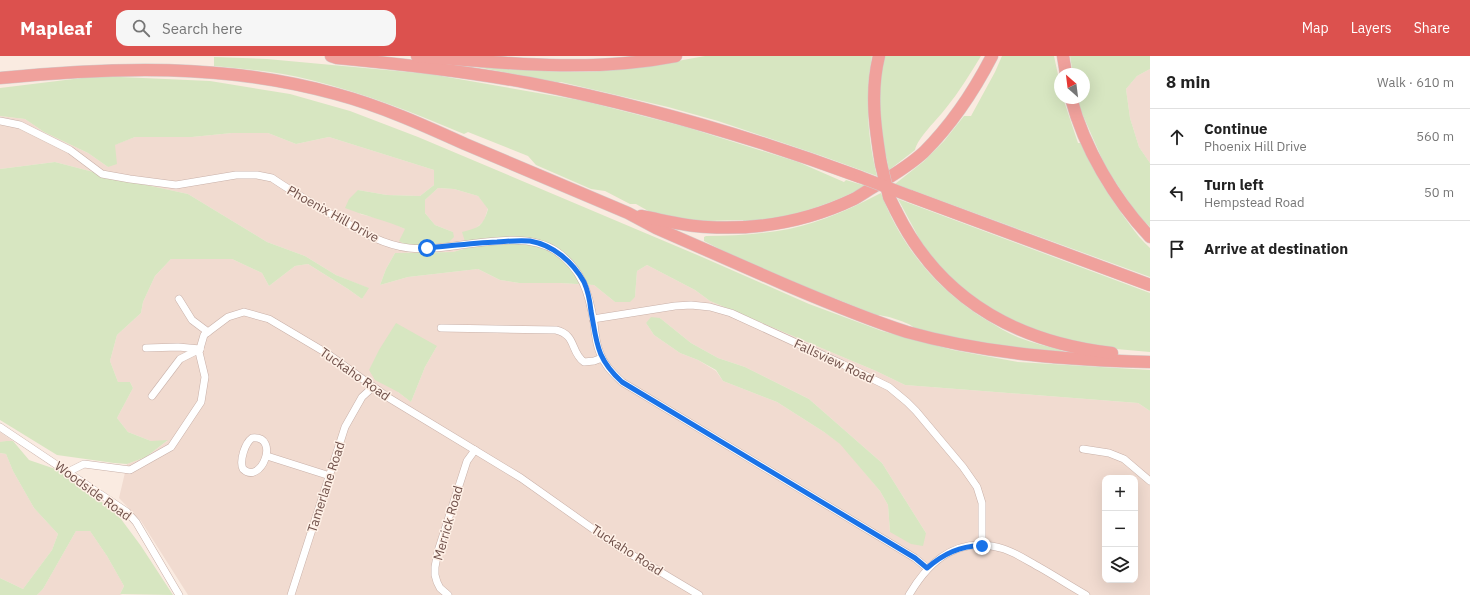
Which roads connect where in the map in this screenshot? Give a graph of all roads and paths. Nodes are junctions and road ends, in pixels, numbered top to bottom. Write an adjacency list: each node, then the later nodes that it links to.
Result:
1 (331, 56): 13 (highway, bridge)
2 (417, 56): 3 (highway)
3 (676, 56)
4 (879, 56): 20 (highway, bridge)
5 (992, 56): 11 (highway)
6 (1063, 56): 7 (highway)
7 (1065, 68)
8 (0, 78): 11 (highway)
9 (1073, 104): 12 (highway)
10 (0, 121): 15 (street, Phoenix Hill Drive)
11 (628, 214): 22 (highway)
12 (1150, 237)
13 (1150, 285)
14 (179, 299): 17 (street)
15 (593, 319): 21 (street, Phoenix Hill Drive); 32 (street, Fallsview Road)
16 (441, 328): 21 (street)
17 (208, 332): 19 (street, Tuckaho Road); 23 (street, Tuckaho Road)
18 (146, 348): 19 (street)
19 (200, 349): 24 (street); 29 (street)
20 (1150, 356)
21 (602, 358): 33 (street, Phoenix Hill Drive)
22 (1150, 362)
23 (373, 387): 27 (street, Tuckaho Road); 30 (street, Tamerlane Road)
24 (152, 396)
25 (0, 427): 29 (street, Woodside Road)
26 (1083, 449): 31 (street)
27 (475, 450): 36 (street, Merrick Road); 37 (street, Tuckaho Road)
28 (267, 456): 28 (street); 30 (street)
29 (68, 472): 34 (street, Woodside Road)
30 (330, 476): 35 (street, Tamerlane Road)
31 (1150, 481)
32 (982, 546): 33 (street); 39 (street)
33 (927, 568): 38 (street)
34 (179, 595)
35 (291, 595)
36 (448, 595)
37 (699, 595)
38 (909, 595)
39 (1086, 595)

